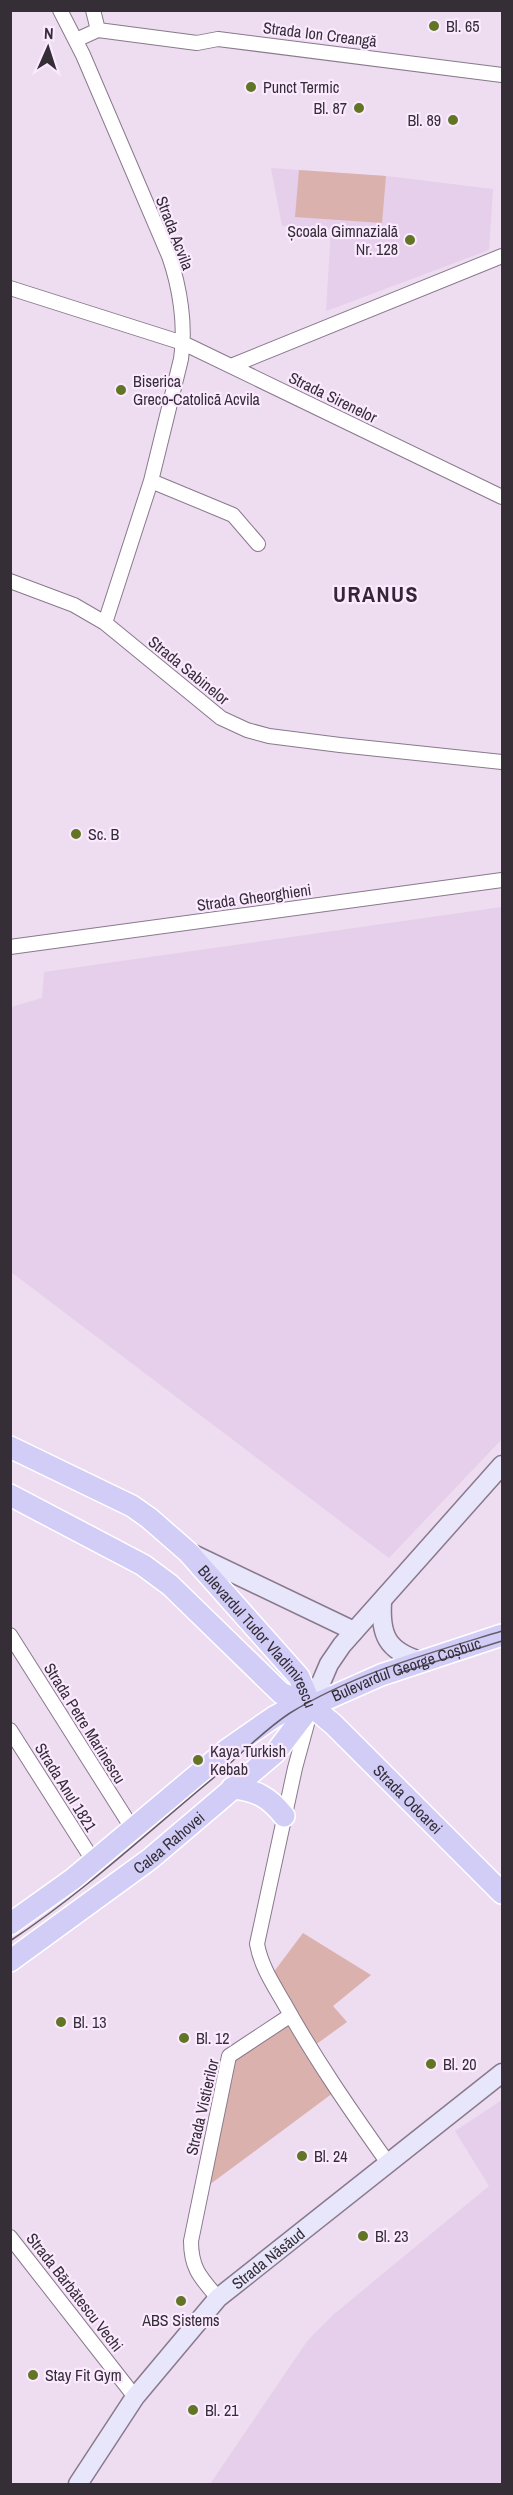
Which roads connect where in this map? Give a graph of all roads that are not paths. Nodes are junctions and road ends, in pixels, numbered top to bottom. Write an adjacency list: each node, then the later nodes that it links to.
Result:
1 (60, 10): 4 (street, Strada Acvila)
2 (93, 10): 3 (street)
3 (98, 30): 4 (street); 5 (street, Strada Ion Creangă)
4 (76, 40): 8 (street, Strada Acvila)
5 (502, 75)
6 (502, 256): 9 (street)
7 (10, 288): 8 (street, Strada Sirenelor)
8 (183, 343): 9 (street, Strada Sirenelor); 10 (street, Strada Acvila)
9 (231, 366): 11 (street, Strada Sirenelor)
10 (151, 481): 12 (street); 14 (street, Strada Acvila)
11 (502, 497)
12 (258, 544)
13 (10, 581): 14 (street, Strada Sabinelor)
14 (105, 623): 15 (street, Strada Sabinelor)
15 (502, 762)
16 (502, 880): 17 (street, Strada Gheorghieni)
17 (10, 947)
18 (10, 1447): 21 (main road, Bulevardul Tudor Vladimirescu)
19 (502, 1465): 22 (street, Calea Rahovei)
20 (10, 1495): 27 (main road, Bulevardul Tudor Vladimirescu)
21 (188, 1552): 23 (street); 27 (main road, Bulevardul Tudor Vladimirescu)
22 (382, 1602): 23 (street, Calea Rahovei); 26 (street)
23 (354, 1631): 27 (street, Calea Rahovei)
24 (10, 1635): 31 (street, Strada Petre Marinescu)
25 (502, 1635): 26 (main road, Bulevardul George Coșbuc)
26 (421, 1661): 27 (main road, Bulevardul George Coșbuc)
27 (311, 1706): 29 (main road, Calea Rahovei); 30 (street); 31 (main road, Calea Rahovei); 33 (main road, Strada Odoarei)
28 (10, 1730): 32 (street, Strada Anul 1821)
29 (232, 1788): 30 (main road); 35 (main road, Calea Rahovei)
30 (284, 1816): 36 (street)
31 (132, 1828): 32 (main road, Calea Rahovei)
32 (94, 1862): 34 (main road, Calea Rahovei)
33 (502, 1893)
34 (10, 1924)
35 (10, 1961)
36 (291, 2015): 38 (street); 40 (street, Strada Vistierilor)
37 (502, 2073): 38 (street, Strada Năsăud)
38 (388, 2163): 40 (street, Strada Năsăud)
39 (10, 2237): 41 (street, Strada Bărbătescu Vechi)
40 (218, 2298): 41 (street, Strada Năsăud)
41 (135, 2397): 42 (street, Strada Năsăud)
42 (78, 2484)

